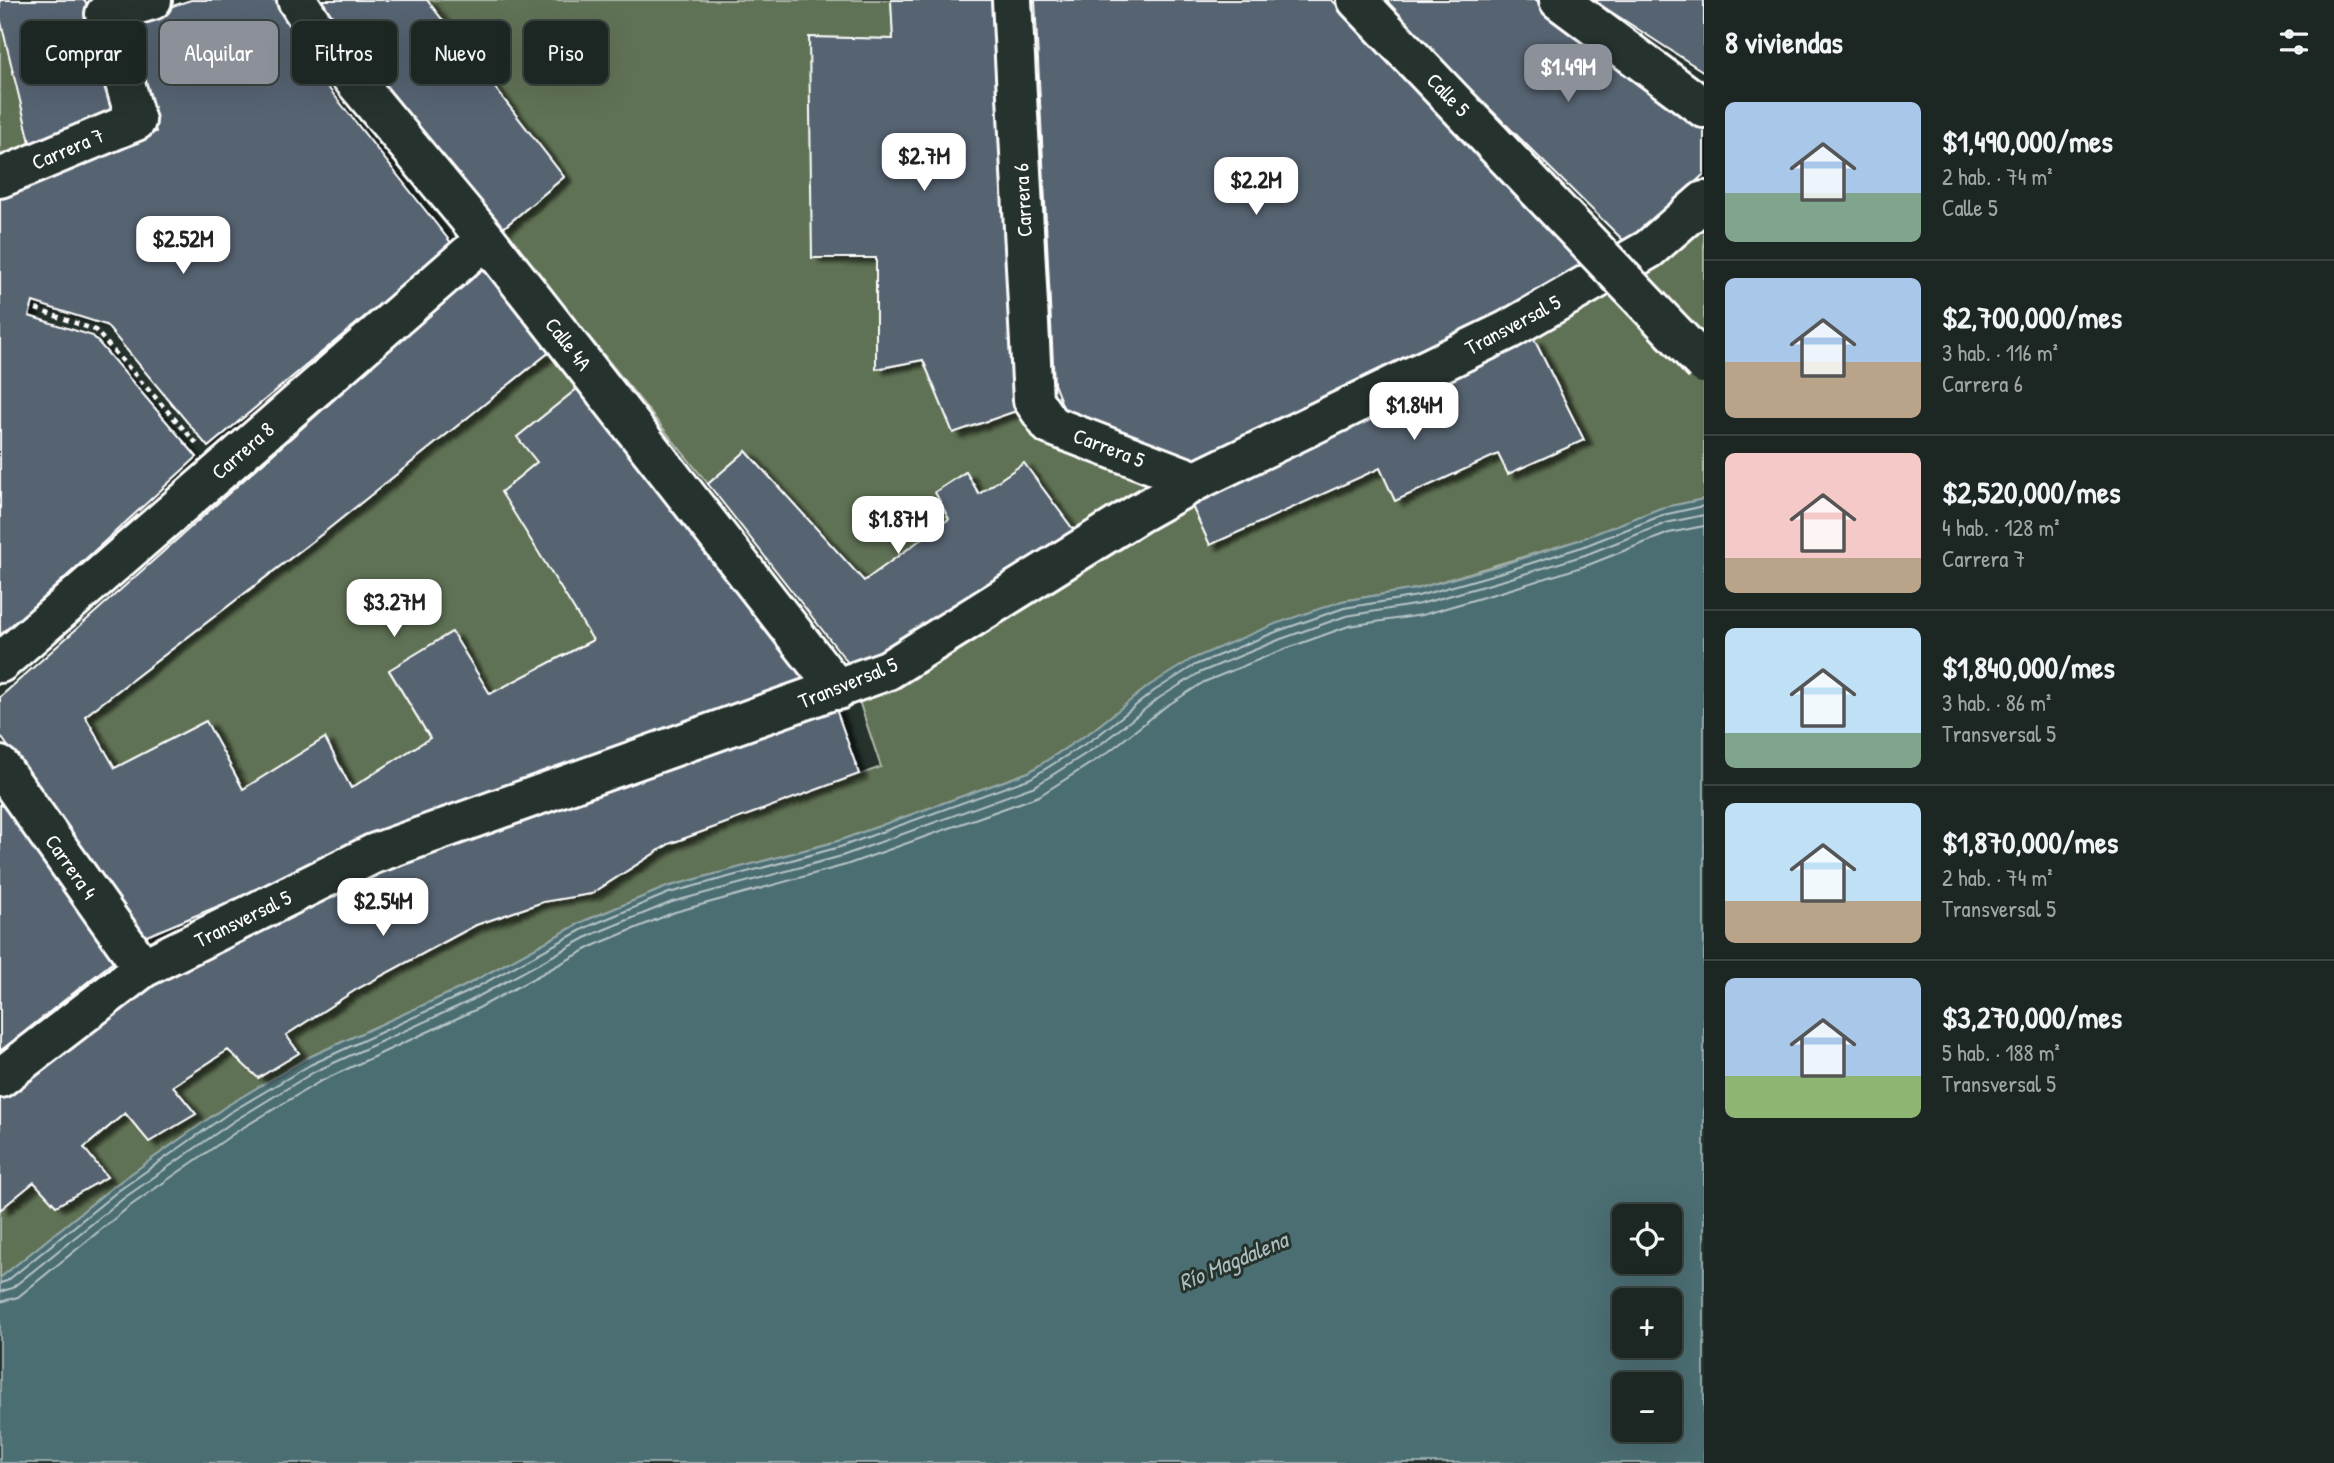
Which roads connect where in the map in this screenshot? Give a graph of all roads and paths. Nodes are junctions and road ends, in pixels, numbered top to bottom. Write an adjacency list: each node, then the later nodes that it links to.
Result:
1 (152, 0): 7 (street, Carrera 7)
2 (297, 0): 9 (street, Calle 4A)
3 (1012, 0): 12 (street, Carrera 6)
4 (1357, 0): 11 (street, Calle 5, bridge)
5 (1559, 0): 6 (street)
6 (1704, 108)
7 (0, 178)
8 (1704, 201): 14 (street, Transversal 5)
9 (486, 239): 13 (street, Carrera 8); 16 (street, Calle 4A)
10 (36, 309): 13 (path)
11 (1704, 364)
12 (1033, 400): 14 (street, Carrera 5)
13 (221, 471): 15 (street, Carrera 8)
14 (1196, 481): 16 (street, Transversal 5)
15 (0, 663)
16 (838, 690): 18 (street, Transversal 5)
17 (0, 766): 18 (street, Carrera 4)
18 (143, 968): 19 (street, Transversal 5)
19 (0, 1078)

